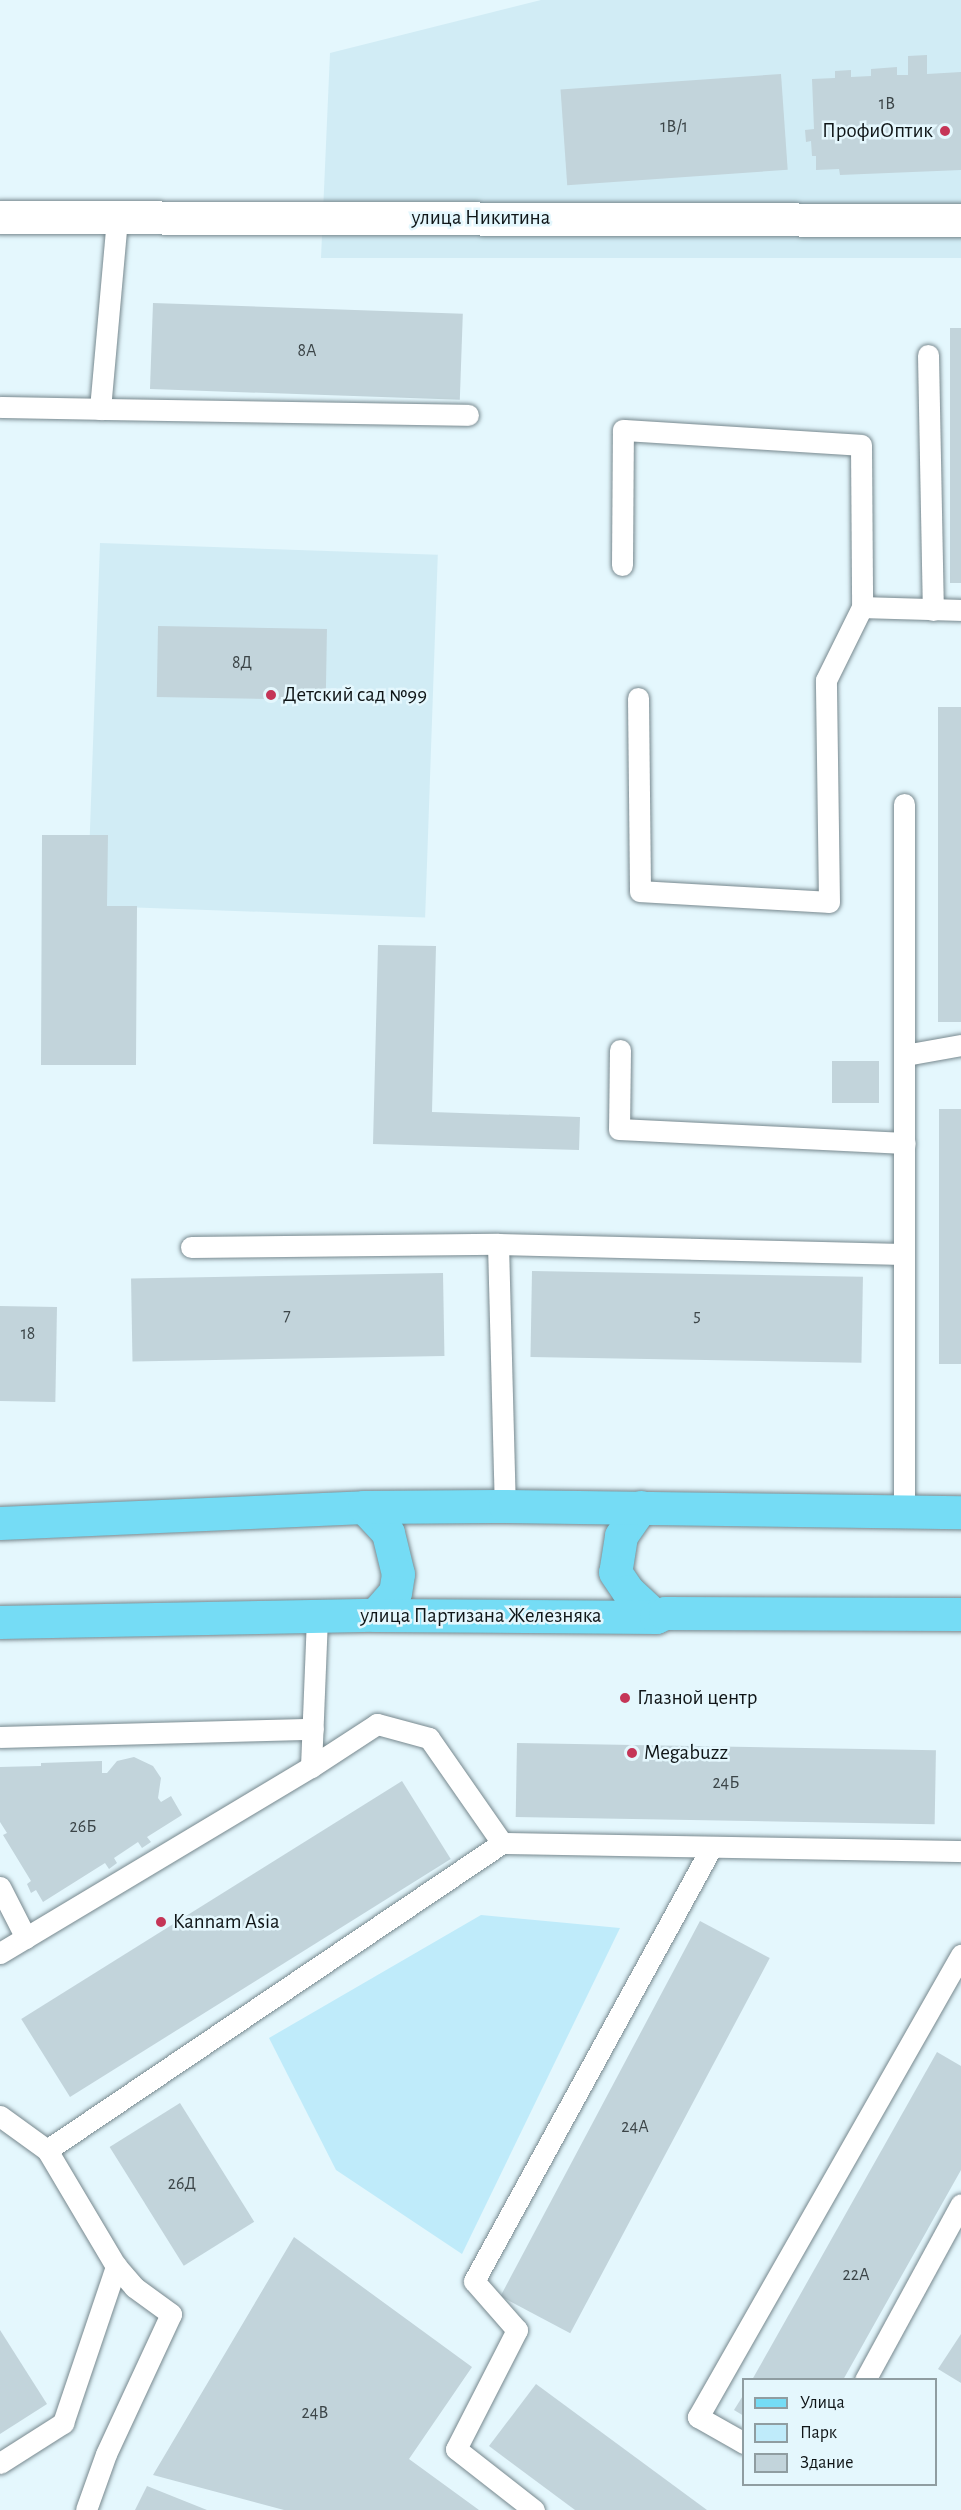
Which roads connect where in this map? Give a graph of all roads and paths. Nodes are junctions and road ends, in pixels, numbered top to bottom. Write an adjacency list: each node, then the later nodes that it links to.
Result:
1 (0, 217): 2 (street, улица Никитина)
2 (117, 217): 3 (street, улица Никитина); 6 (lane)
3 (961, 220)
4 (928, 355): 10 (lane)
5 (0, 408): 6 (lane)
6 (100, 409): 7 (lane)
7 (468, 415)
8 (622, 565): 9 (lane)
9 (862, 607): 10 (lane); 12 (lane)
10 (933, 610): 11 (lane)
11 (961, 610)
12 (638, 698)
13 (904, 804): 16 (lane)
14 (961, 1045): 16 (lane)
15 (620, 1050): 17 (lane)
16 (905, 1055): 17 (lane)
17 (905, 1143): 20 (lane)
18 (498, 1244): 19 (lane); 20 (lane); 21 (lane)
19 (190, 1247)
20 (903, 1254): 24 (lane)
21 (505, 1506): 22 (main road); 23 (main road)
22 (364, 1507): 26 (main road); 28 (main road)
23 (641, 1507): 24 (main road); 30 (main road)
24 (904, 1512): 25 (main road)
25 (961, 1512)
26 (0, 1523)
27 (961, 1614): 30 (main road, улица Партизана Железняка)
28 (375, 1615): 29 (main road, улица Партизана Железняка); 30 (main road, улица Партизана Железняка)
29 (317, 1617): 31 (main road, улица Партизана Железняка); 32 (lane)
30 (656, 1617)
31 (0, 1622)
32 (313, 1729): 33 (lane); 34 (lane)
33 (0, 1737)
34 (311, 1767): 35 (lane); 39 (lane)
35 (502, 1843): 36 (lane); 43 (lane)
36 (711, 1848): 37 (lane); 50 (lane)
37 (961, 1851)
38 (0, 1887): 39 (lane)
39 (26, 1938): 40 (lane)
40 (0, 1953)
41 (960, 1959): 47 (lane)
42 (0, 2116): 43 (lane)
43 (47, 2151): 45 (lane)
44 (961, 2204): 46 (lane)
45 (116, 2266): 48 (lane); 49 (lane)
46 (866, 2378)
47 (742, 2441)
48 (0, 2463)
49 (86, 2510)
50 (534, 2510)

